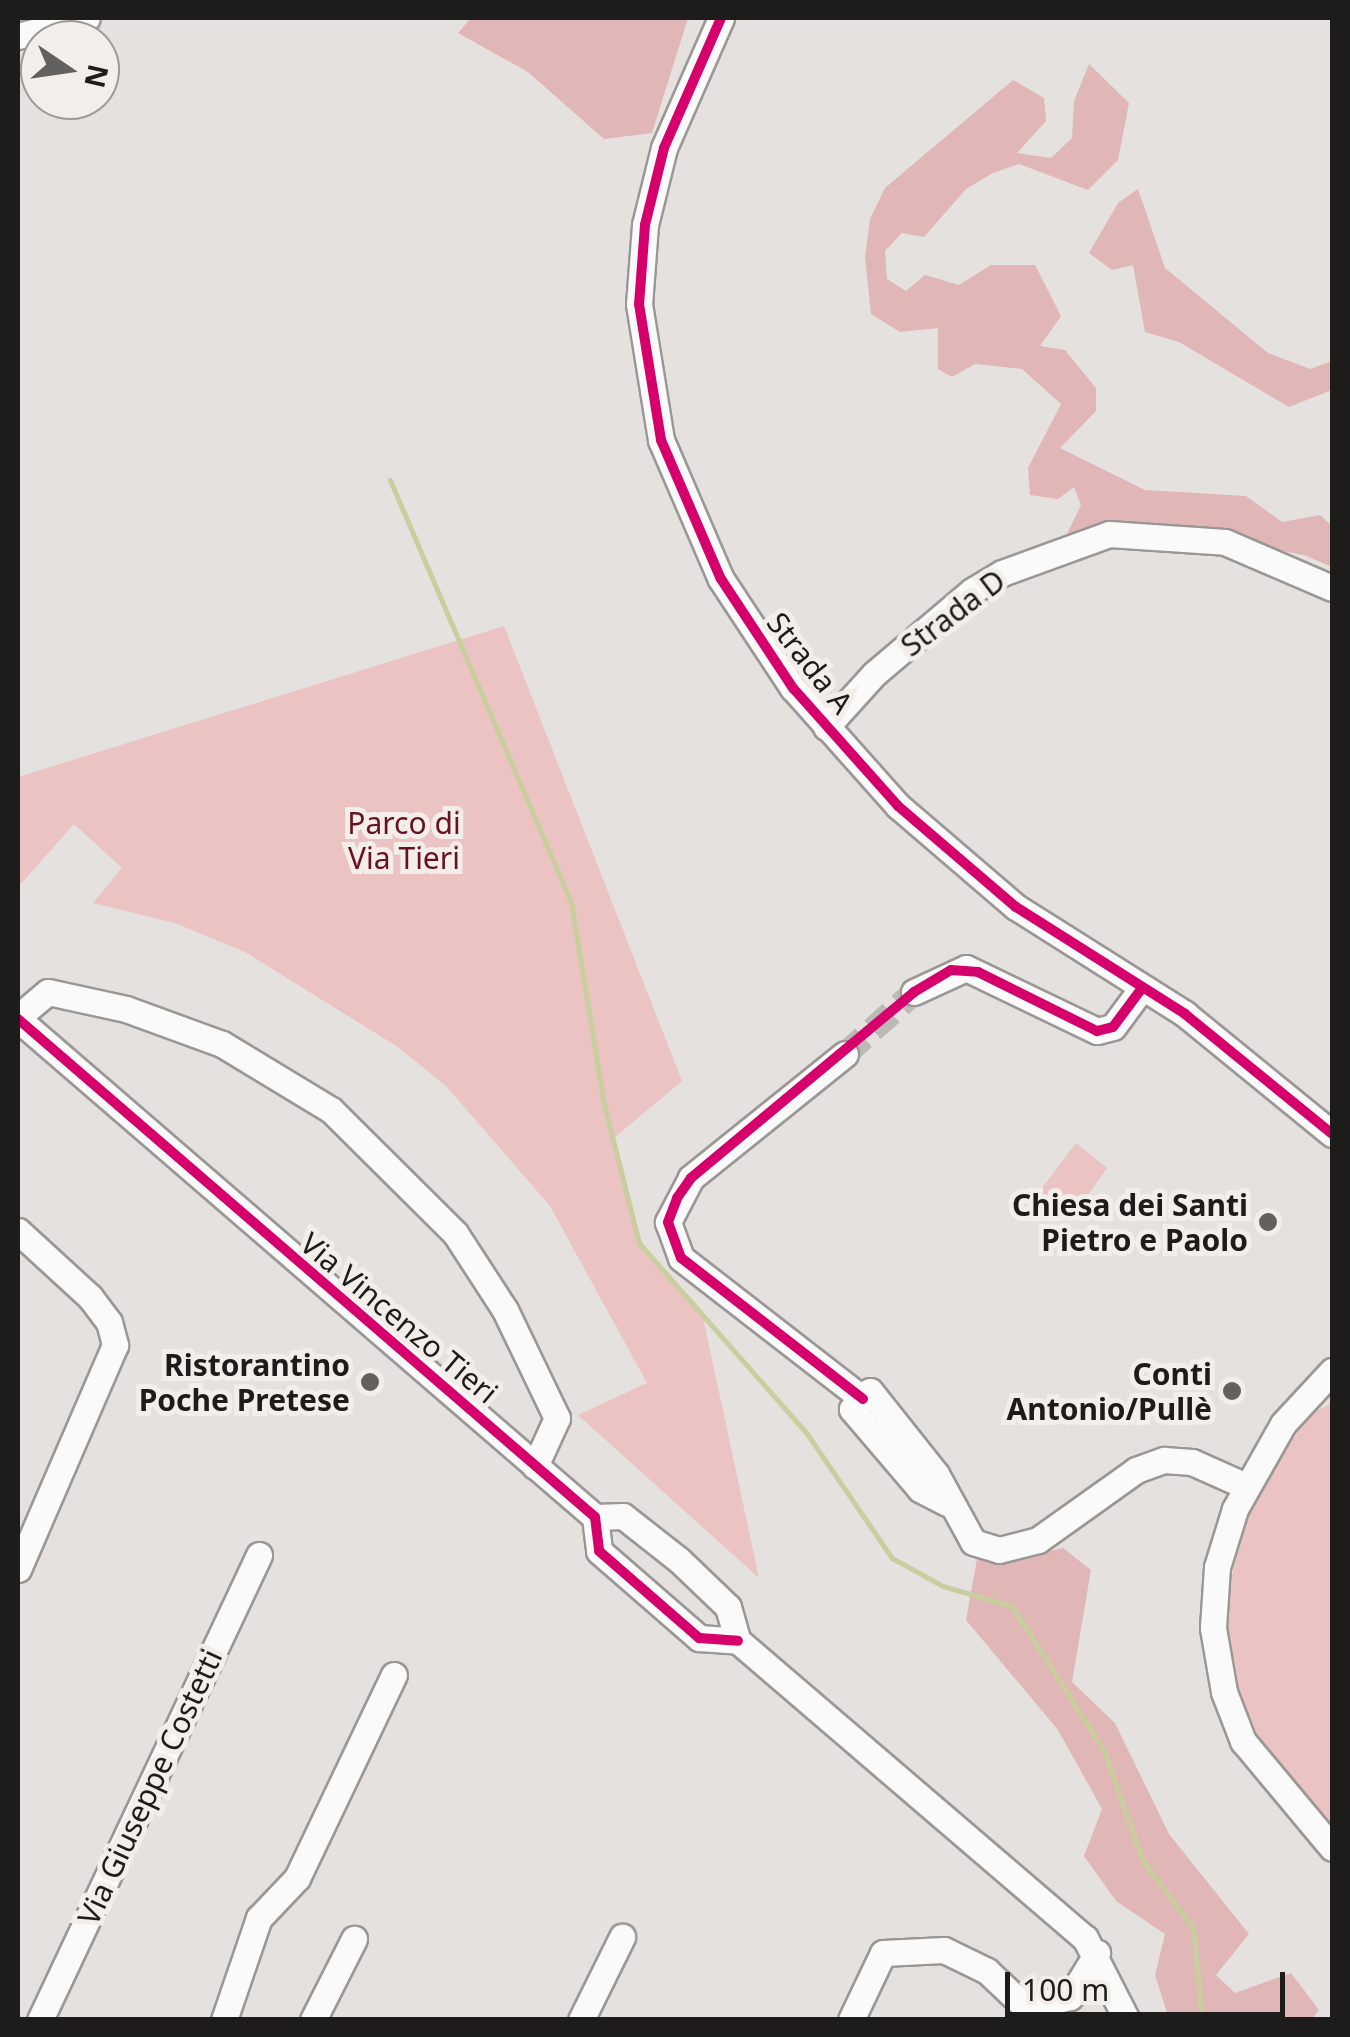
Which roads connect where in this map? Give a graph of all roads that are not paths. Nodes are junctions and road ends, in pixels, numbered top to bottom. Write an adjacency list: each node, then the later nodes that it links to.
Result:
1 (87, 18): 3 (street)
2 (722, 18): 5 (street, Strada A)
3 (18, 36)
4 (1332, 588): 5 (street, Strada D)
5 (826, 726): 6 (street, Strada A)
6 (1142, 988): 7 (street); 10 (street, Strada A)
7 (914, 992)
8 (18, 1018): 13 (street, Via Vincenzo Tieri); 13 (street)
9 (846, 1054): 14 (street)
10 (1332, 1134)
11 (18, 1231): 19 (street)
12 (1329, 1370): 14 (street)
13 (535, 1466): 15 (street, Via Vincenzo Tieri)
14 (1246, 1486): 24 (street)
15 (594, 1517): 16 (street); 18 (street)
16 (631, 1523): 18 (street); 20 (street)
17 (259, 1555): 29 (street, Via Giuseppe Costetti)
18 (603, 1555): 21 (street)
19 (18, 1569)
20 (726, 1604): 21 (street); 22 (street)
21 (699, 1638): 22 (street)
22 (738, 1641): 27 (street)
23 (394, 1674): 30 (street)
24 (1332, 1848)
25 (622, 1937): 32 (street)
26 (354, 1939): 31 (street)
27 (1096, 1954): 28 (street); 34 (street)
28 (1033, 2013): 33 (street)
29 (40, 2020)
30 (224, 2020)
31 (313, 2020)
32 (581, 2020)
33 (851, 2020)
34 (1127, 2020)

